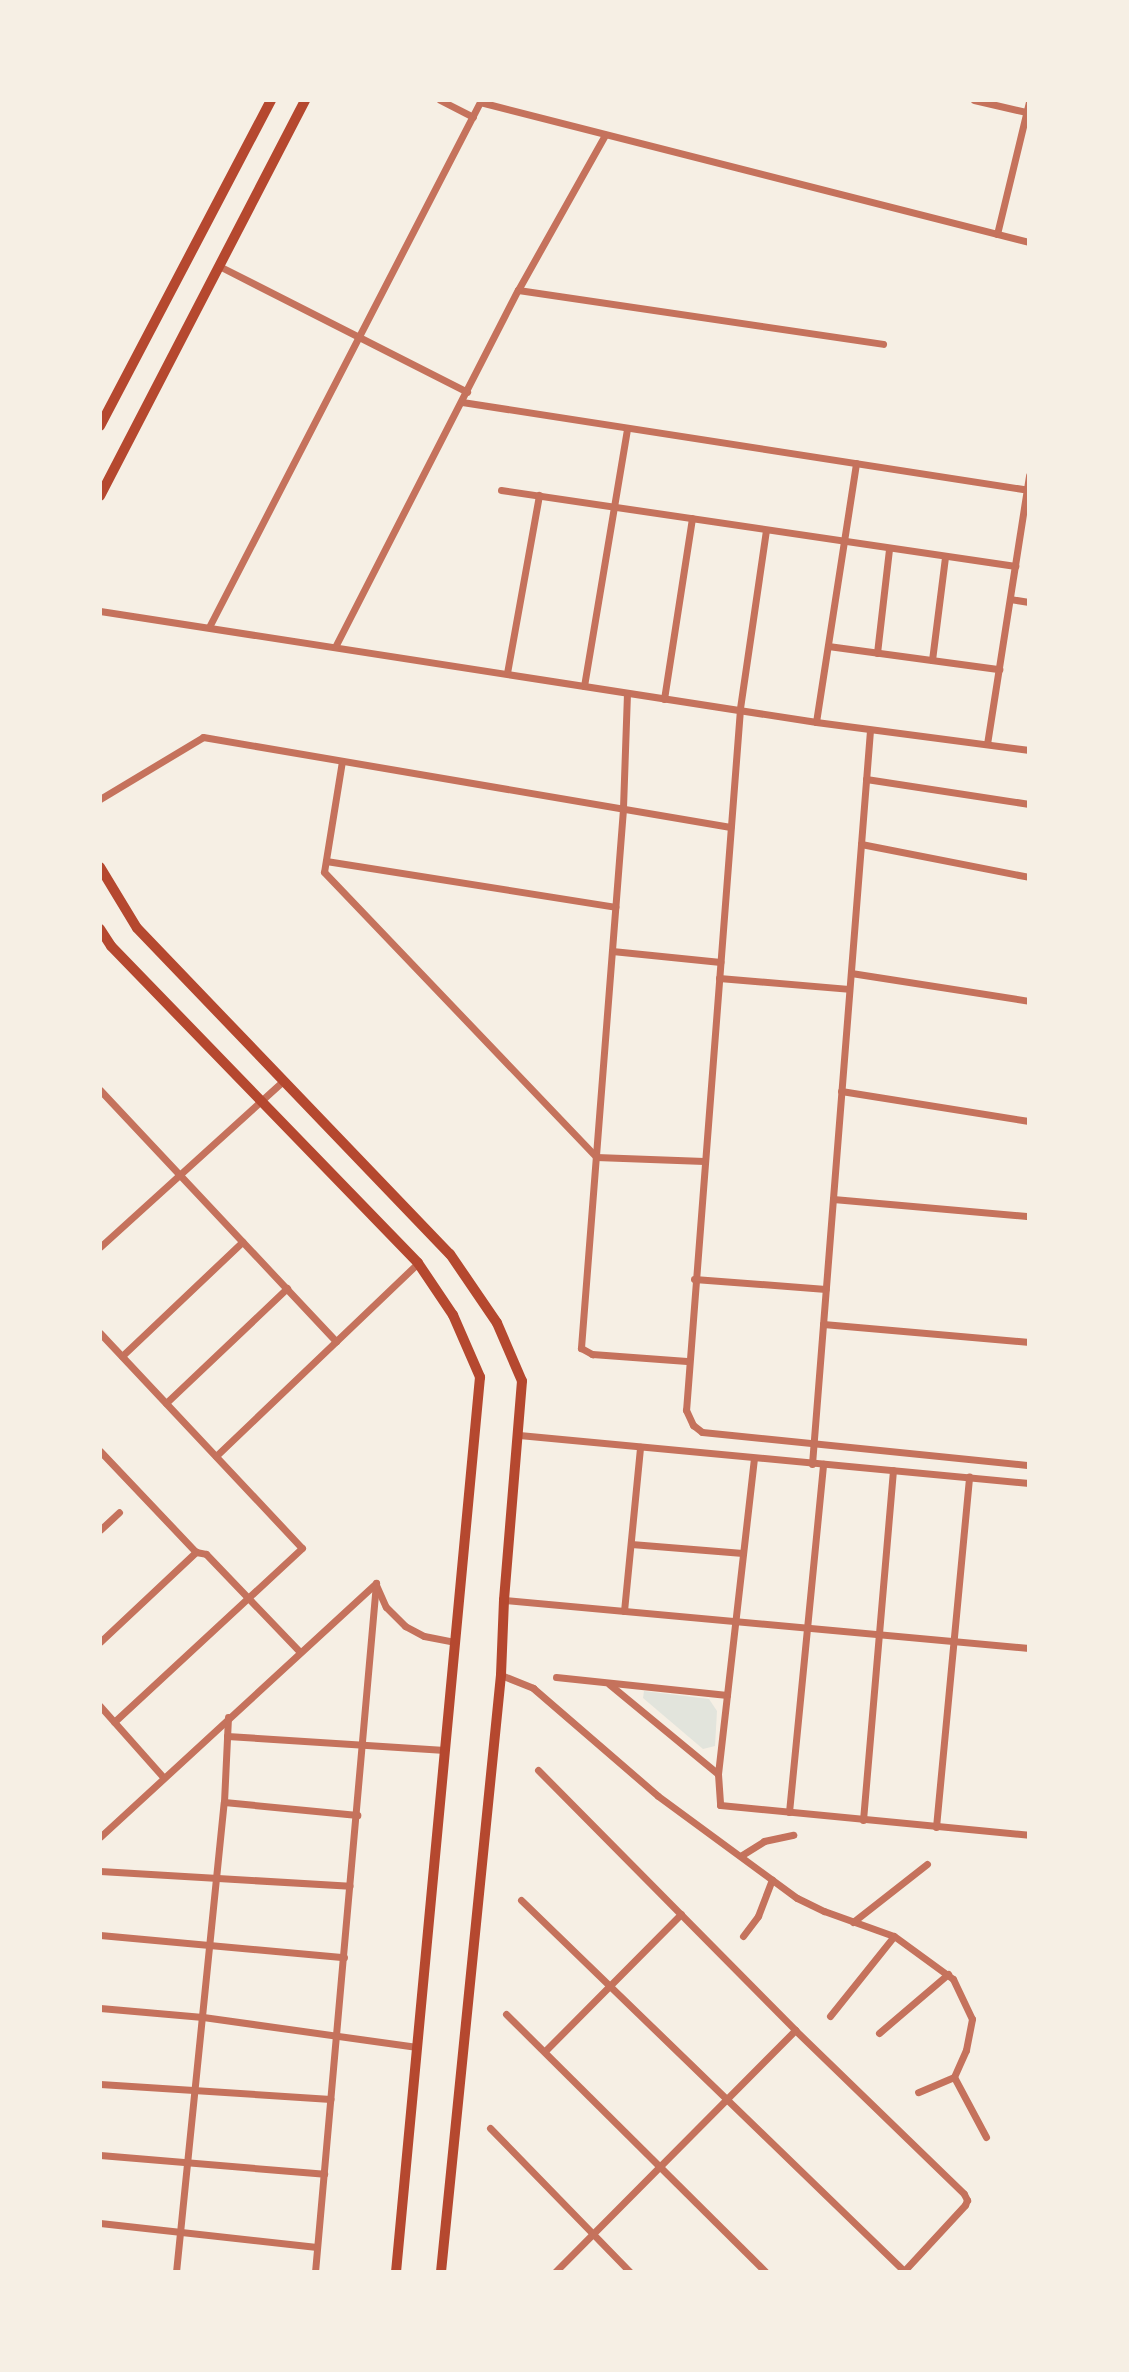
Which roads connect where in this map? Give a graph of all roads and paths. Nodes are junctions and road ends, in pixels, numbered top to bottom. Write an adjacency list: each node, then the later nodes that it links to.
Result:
1 (271, 100): 18 (main road)
2 (305, 100): 12 (main road)
3 (440, 100): 8 (street)
4 (974, 100): 7 (street)
5 (481, 101): 8 (street); 9 (street)
6 (1029, 102): 7 (street)
7 (1026, 112): 10 (street)
8 (473, 117): 14 (street)
9 (605, 135): 10 (street); 13 (street)
10 (997, 234): 11 (street)
11 (1029, 242)
12 (221, 267): 14 (street); 25 (main road)
13 (518, 290): 15 (street); 16 (street)
14 (360, 338): 16 (street); 36 (street)
15 (883, 344)
16 (467, 392): 17 (street)
17 (462, 402): 19 (street); 37 (street)
18 (100, 426)
19 (627, 429): 20 (street); 26 (street)
20 (856, 463): 22 (street); 29 (street)
21 (1029, 475): 22 (street)
22 (1028, 489): 32 (street)
23 (501, 490): 24 (street)
24 (539, 495): 26 (street); 42 (street)
25 (100, 496)
26 (615, 506): 27 (street); 43 (street)
27 (692, 518): 28 (street); 45 (street)
28 (766, 530): 29 (street); 46 (street)
29 (843, 543): 30 (street); 38 (street)
30 (889, 549): 31 (street); 39 (street)
31 (945, 557): 32 (street); 40 (street)
32 (1015, 566): 33 (street)
33 (1010, 599): 34 (street); 41 (street)
34 (1029, 602)
35 (100, 611): 36 (street)
36 (209, 627): 37 (street)
37 (336, 645): 42 (street)
38 (828, 646): 39 (street); 47 (street)
39 (877, 653): 40 (street)
40 (932, 660): 41 (street)
41 (999, 669): 49 (street)
42 (507, 673): 43 (street)
43 (584, 686): 44 (street)
44 (627, 693): 45 (street); 55 (street)
45 (664, 699): 46 (street)
46 (740, 709): 47 (street); 56 (street)
47 (816, 722): 48 (street)
48 (870, 730): 49 (street); 52 (street)
49 (987, 744): 50 (street)
50 (1029, 750)
51 (342, 761): 53 (street); 55 (street); 58 (street)
52 (866, 779): 54 (street); 57 (street)
53 (100, 799)
54 (1029, 804)
55 (623, 809): 56 (street); 61 (street)
56 (730, 827): 64 (street)
57 (861, 844): 60 (street); 65 (street)
58 (326, 861): 61 (street); 74 (street)
59 (100, 867): 69 (main road)
60 (1029, 877)
61 (615, 907): 63 (street)
62 (100, 929): 72 (main road)
63 (612, 951): 64 (street); 74 (street)
64 (720, 962): 66 (street)
65 (851, 973): 67 (street); 68 (street)
66 (719, 978): 67 (street); 75 (street)
67 (849, 989): 71 (street)
68 (1029, 1001)
69 (284, 1080): 72 (street); 92 (main road)
70 (100, 1090): 76 (street)
71 (841, 1091): 73 (street); 77 (street)
72 (262, 1100): 76 (street); 81 (main road)
73 (1029, 1121)
74 (596, 1157): 75 (street); 90 (street)
75 (704, 1161): 82 (street)
76 (179, 1175): 79 (street); 80 (street)
77 (833, 1199): 78 (street); 84 (street)
78 (1029, 1216)
79 (242, 1242): 83 (street); 89 (street)
80 (100, 1247)
81 (418, 1263): 87 (street); 118 (main road)
82 (694, 1279): 84 (street); 90 (street)
83 (287, 1288): 87 (street); 91 (street)
84 (826, 1289): 85 (street)
85 (823, 1324): 88 (street); 93 (street)
86 (100, 1333): 89 (street)
87 (336, 1341): 96 (street)
88 (1029, 1342)
89 (122, 1356): 91 (street)
90 (687, 1361): 93 (street)
91 (166, 1403): 96 (street)
92 (519, 1435): 94 (street); 111 (main road)
93 (813, 1445): 98 (street); 100 (street)
94 (640, 1447): 97 (street); 106 (street)
95 (100, 1451): 107 (street)
96 (216, 1456): 110 (street)
97 (754, 1458): 98 (street); 108 (street)
98 (812, 1464): 99 (street)
99 (823, 1464): 101 (street); 114 (street)
100 (1029, 1465)
101 (893, 1470): 102 (street); 115 (street)
102 (969, 1477): 103 (street); 116 (street)
103 (1029, 1483)
104 (119, 1512): 105 (street)
105 (100, 1530)
106 (631, 1544): 108 (street); 112 (street)
107 (196, 1552): 110 (street); 117 (street)
108 (743, 1553): 113 (street)
109 (376, 1583): 118 (street); 120 (street); 129 (street)
110 (249, 1599): 120 (street); 127 (street)
111 (504, 1600): 112 (street); 121 (main road)
112 (624, 1611): 113 (street)
113 (735, 1622): 114 (street); 124 (street)
114 (807, 1628): 115 (street); 135 (street)
115 (880, 1635): 116 (street); 137 (street)
116 (952, 1641): 119 (street); 138 (street)
117 (100, 1642)
118 (455, 1642): 130 (main road)
119 (1029, 1648)
120 (300, 1652): 126 (street)
121 (501, 1675): 142 (street); 186 (main road)
122 (556, 1677): 123 (street)
123 (609, 1684): 124 (street); 132 (street)
124 (727, 1695): 132 (street)
125 (100, 1706): 127 (street)
126 (228, 1717): 128 (street); 133 (street)
127 (114, 1722): 133 (street)
128 (227, 1736): 129 (street); 134 (street)
129 (363, 1744): 130 (street); 136 (street)
130 (445, 1750): 165 (main road)
131 (538, 1770): 149 (street)
132 (718, 1774): 135 (street)
133 (163, 1777): 141 (street)
134 (224, 1802): 136 (street); 145 (street)
135 (789, 1812): 137 (street)
136 (357, 1815): 147 (street)
137 (863, 1820): 138 (street)
138 (936, 1827): 140 (street)
139 (793, 1835): 142 (street)
140 (1029, 1835)
141 (100, 1837)
142 (742, 1855): 146 (street)
143 (927, 1864): 150 (street)
144 (100, 1871): 145 (street)
145 (215, 1880): 147 (street); 154 (street)
146 (772, 1880): 150 (street); 152 (street)
147 (350, 1886): 155 (street)
148 (521, 1900): 157 (street)
149 (681, 1914): 157 (street); 162 (street)
150 (853, 1922): 153 (street)
151 (100, 1935): 154 (street)
152 (743, 1936)
153 (894, 1936): 156 (street); 160 (street)
154 (208, 1944): 155 (street); 161 (street)
155 (344, 1957): 164 (street)
156 (948, 1974): 163 (street); 167 (street)
157 (612, 1984): 166 (street); 172 (street)
158 (100, 2008): 161 (street)
159 (506, 2014): 166 (street)
160 (830, 2016)
161 (203, 2017): 164 (street); 169 (street)
162 (795, 2030): 172 (street); 190 (street)
163 (879, 2033)
164 (336, 2036): 165 (street); 171 (street)
165 (417, 2047): 185 (main road)
166 (545, 2051): 177 (street)
167 (954, 2077): 170 (street); 174 (street)
168 (100, 2084): 169 (street)
169 (195, 2089): 171 (street); 176 (street)
170 (918, 2092)
171 (331, 2099): 178 (street)
172 (729, 2100): 177 (street); 190 (street)
173 (490, 2128): 181 (street)
174 (986, 2137)
175 (100, 2155): 176 (street)
176 (188, 2160): 178 (street); 180 (street)
177 (660, 2166): 181 (street); 189 (street)
178 (324, 2174): 182 (street)
179 (100, 2223): 180 (street)
180 (181, 2231): 182 (street); 183 (street)
181 (592, 2235): 187 (street); 188 (street)
182 (317, 2247): 184 (street)
183 (176, 2272)
184 (315, 2272)
185 (396, 2272)
186 (441, 2272)
187 (555, 2272)
188 (630, 2272)
189 (766, 2272)
190 (904, 2272)

